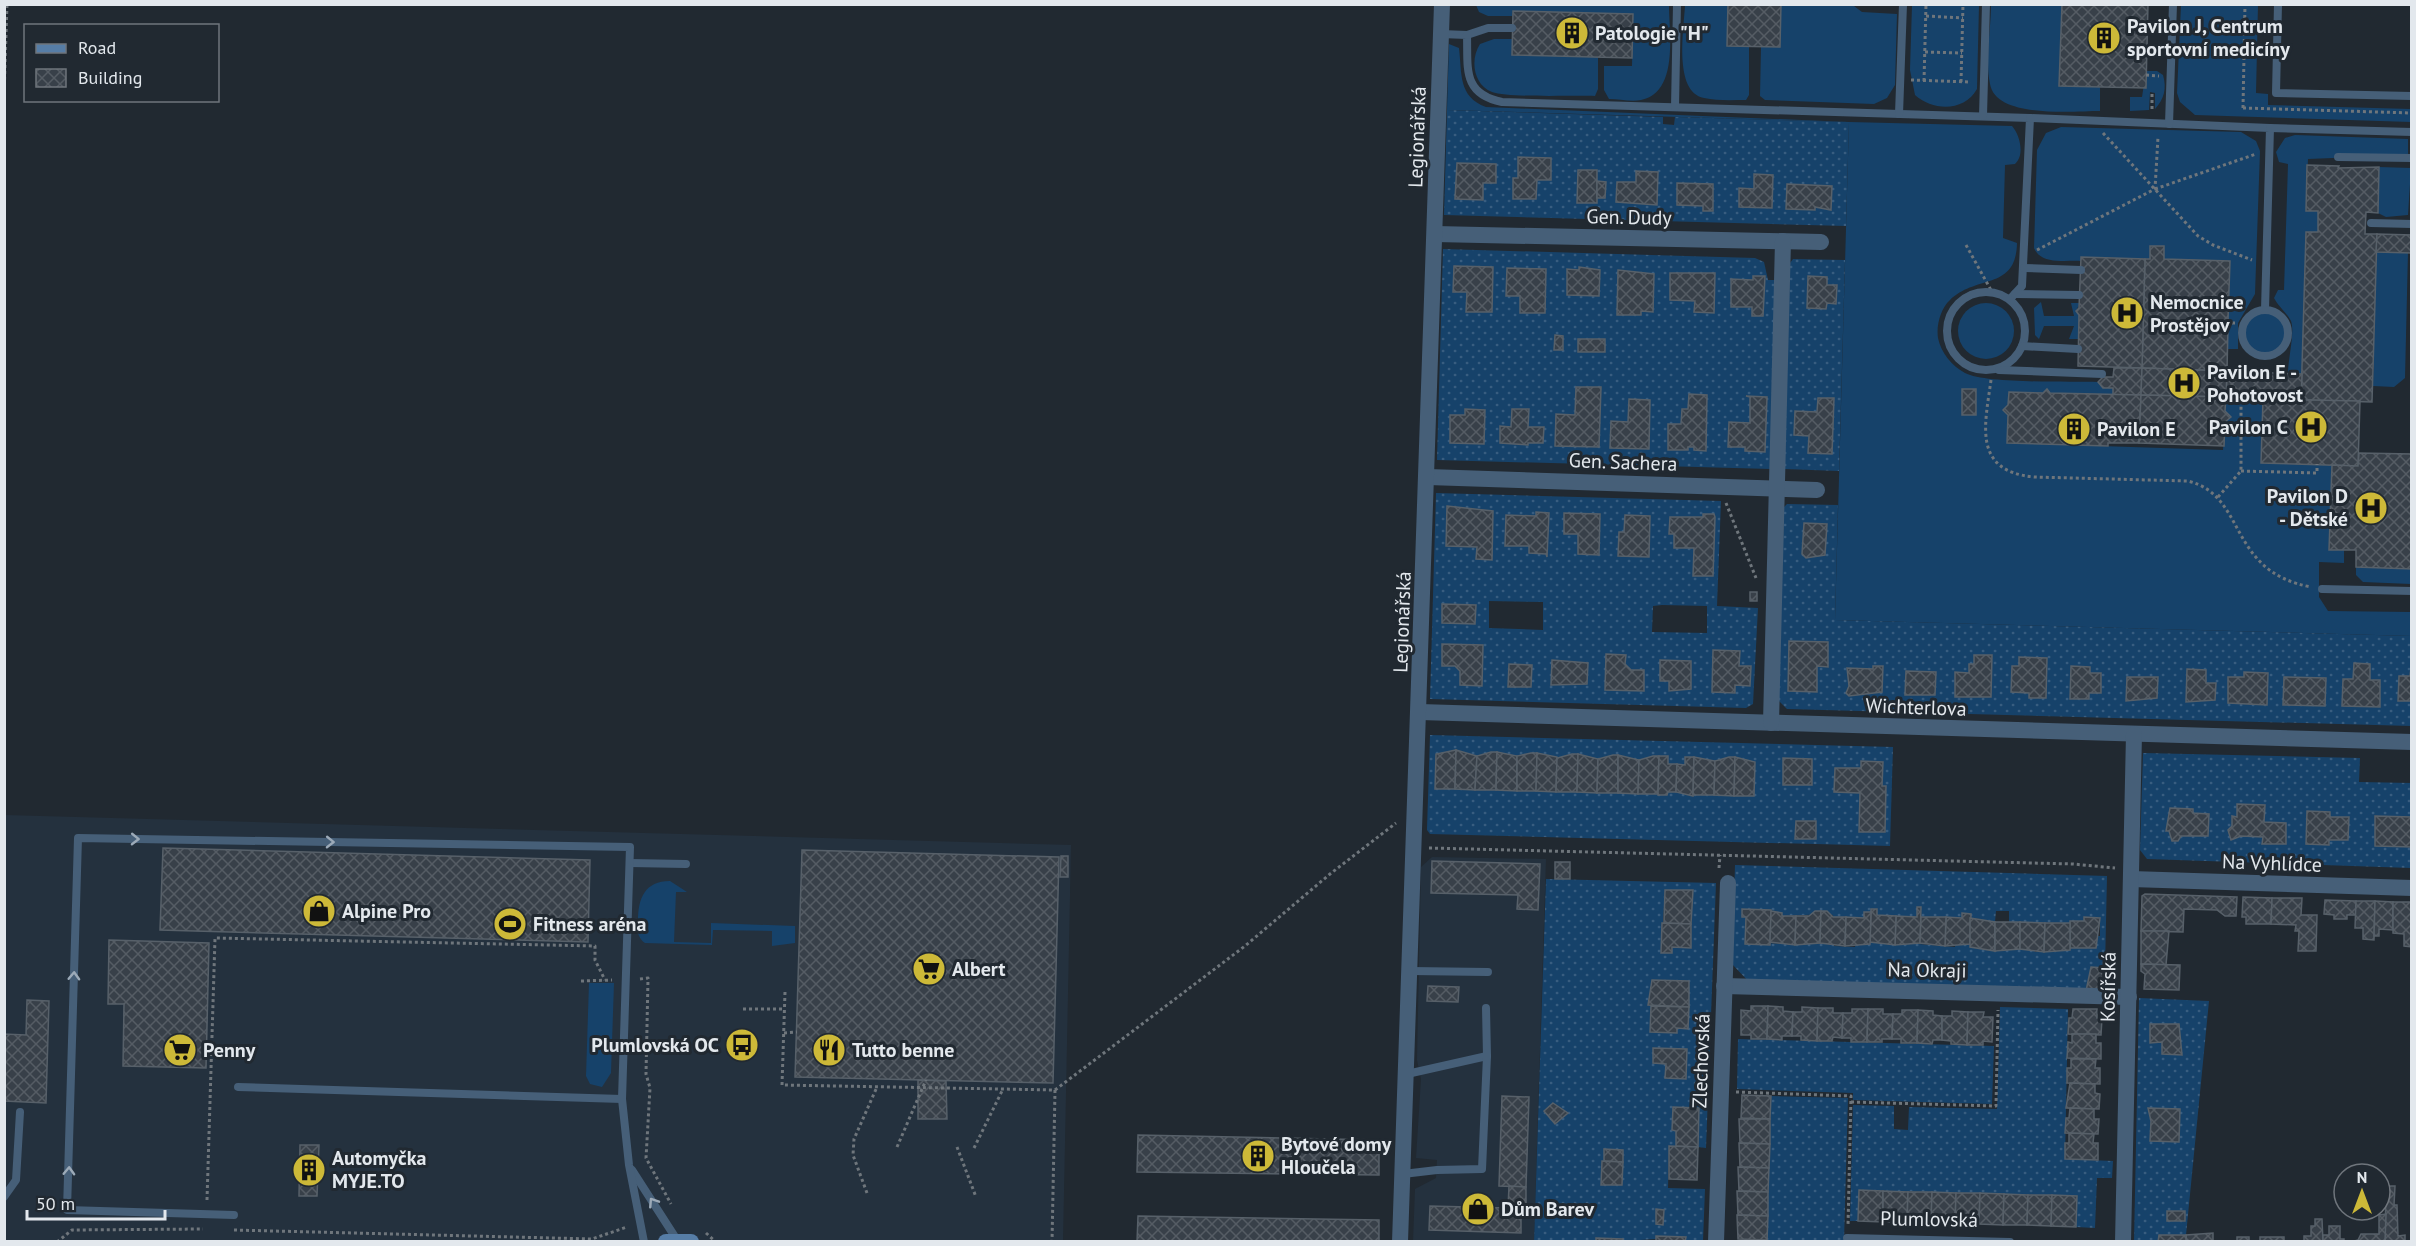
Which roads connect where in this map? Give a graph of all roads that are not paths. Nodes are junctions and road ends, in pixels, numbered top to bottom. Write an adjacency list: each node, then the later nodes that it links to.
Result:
1 (1442, 4): 8 (street, Legionářská)
2 (1677, 4): 11 (lane)
3 (1903, 4): 12 (lane)
4 (1986, 4): 13 (lane)
5 (2173, 4): 15 (lane)
6 (2278, 4): 10 (lane)
7 (1512, 28): 9 (lane)
8 (1441, 34): 9 (lane); 22 (street, Legionářská)
9 (1467, 35): 11 (lane)
10 (2412, 96)
11 (1675, 107): 12 (lane)
12 (1899, 114): 13 (lane)
13 (1983, 116): 14 (lane)
14 (2030, 118): 15 (lane); 25 (lane)
15 (2169, 124): 16 (lane)
16 (2270, 128): 17 (lane); 29 (lane)
17 (2412, 132)
18 (2338, 157): 19 (lane)
19 (2412, 158)
20 (2371, 223): 21 (lane)
21 (2412, 224)
22 (1435, 234): 23 (street, Gen. Dudy); 34 (street, Legionářská)
23 (1783, 241): 24 (street, Gen. Dudy); 35 (street)
24 (1821, 242)
25 (2024, 268): 26 (lane); 28 (lane)
26 (2081, 270)
27 (2079, 295): 28 (lane)
28 (2012, 297): 30 (lane); 32 (lane)
29 (2265, 310): 29 (lane)
30 (2022, 346): 31 (lane); 32 (lane)
31 (2078, 349)
32 (1992, 369): 33 (lane)
33 (2102, 374)
34 (1428, 477): 35 (street, Gen. Sachera); 39 (street, Legionářská)
35 (1776, 489): 36 (street, Gen. Sachera); 40 (street)
36 (1817, 490)
37 (2322, 589): 38 (lane)
38 (2412, 591)
39 (1420, 712): 40 (street, Wichterlova); 48 (street, Legionářská)
40 (1771, 723): 41 (street, Wichterlova)
41 (2134, 734): 42 (street, Wichterlova); 45 (street, Kosířská)
42 (2412, 742)
43 (630, 863): 44 (lane); 56 (lane); 61 (lane, one-way to 43)
44 (686, 864)
45 (2131, 875): 47 (street, Na Vyhlídce); 51 (street, Kosířská)
46 (1728, 883): 50 (street, Zlechovská)
47 (2412, 888)
48 (1411, 971): 49 (lane); 54 (street, Legionářská)
49 (1488, 972)
50 (1724, 986): 51 (street, Na Okraji); 66 (street, Zlechovská)
51 (2129, 997): 68 (street, Kosířská)
52 (1486, 1008): 53 (lane)
53 (1487, 1056): 54 (lane); 59 (lane)
54 (1407, 1074): 59 (street, Legionářská)
55 (238, 1087): 56 (lane)
56 (622, 1099): 58 (lane)
57 (20, 1112): 60 (lane)
58 (629, 1165): 62 (lane, one-way to 58); 64 (lane)
59 (1403, 1174): 65 (street, Legionářská)
60 (4, 1197)
61 (234, 1215)
62 (683, 1238)
63 (1847, 1238): 67 (lane, Plumlovská)
64 (644, 1242)
65 (1400, 1242)
66 (1716, 1242)
67 (2010, 1242)
68 (2124, 1242)

